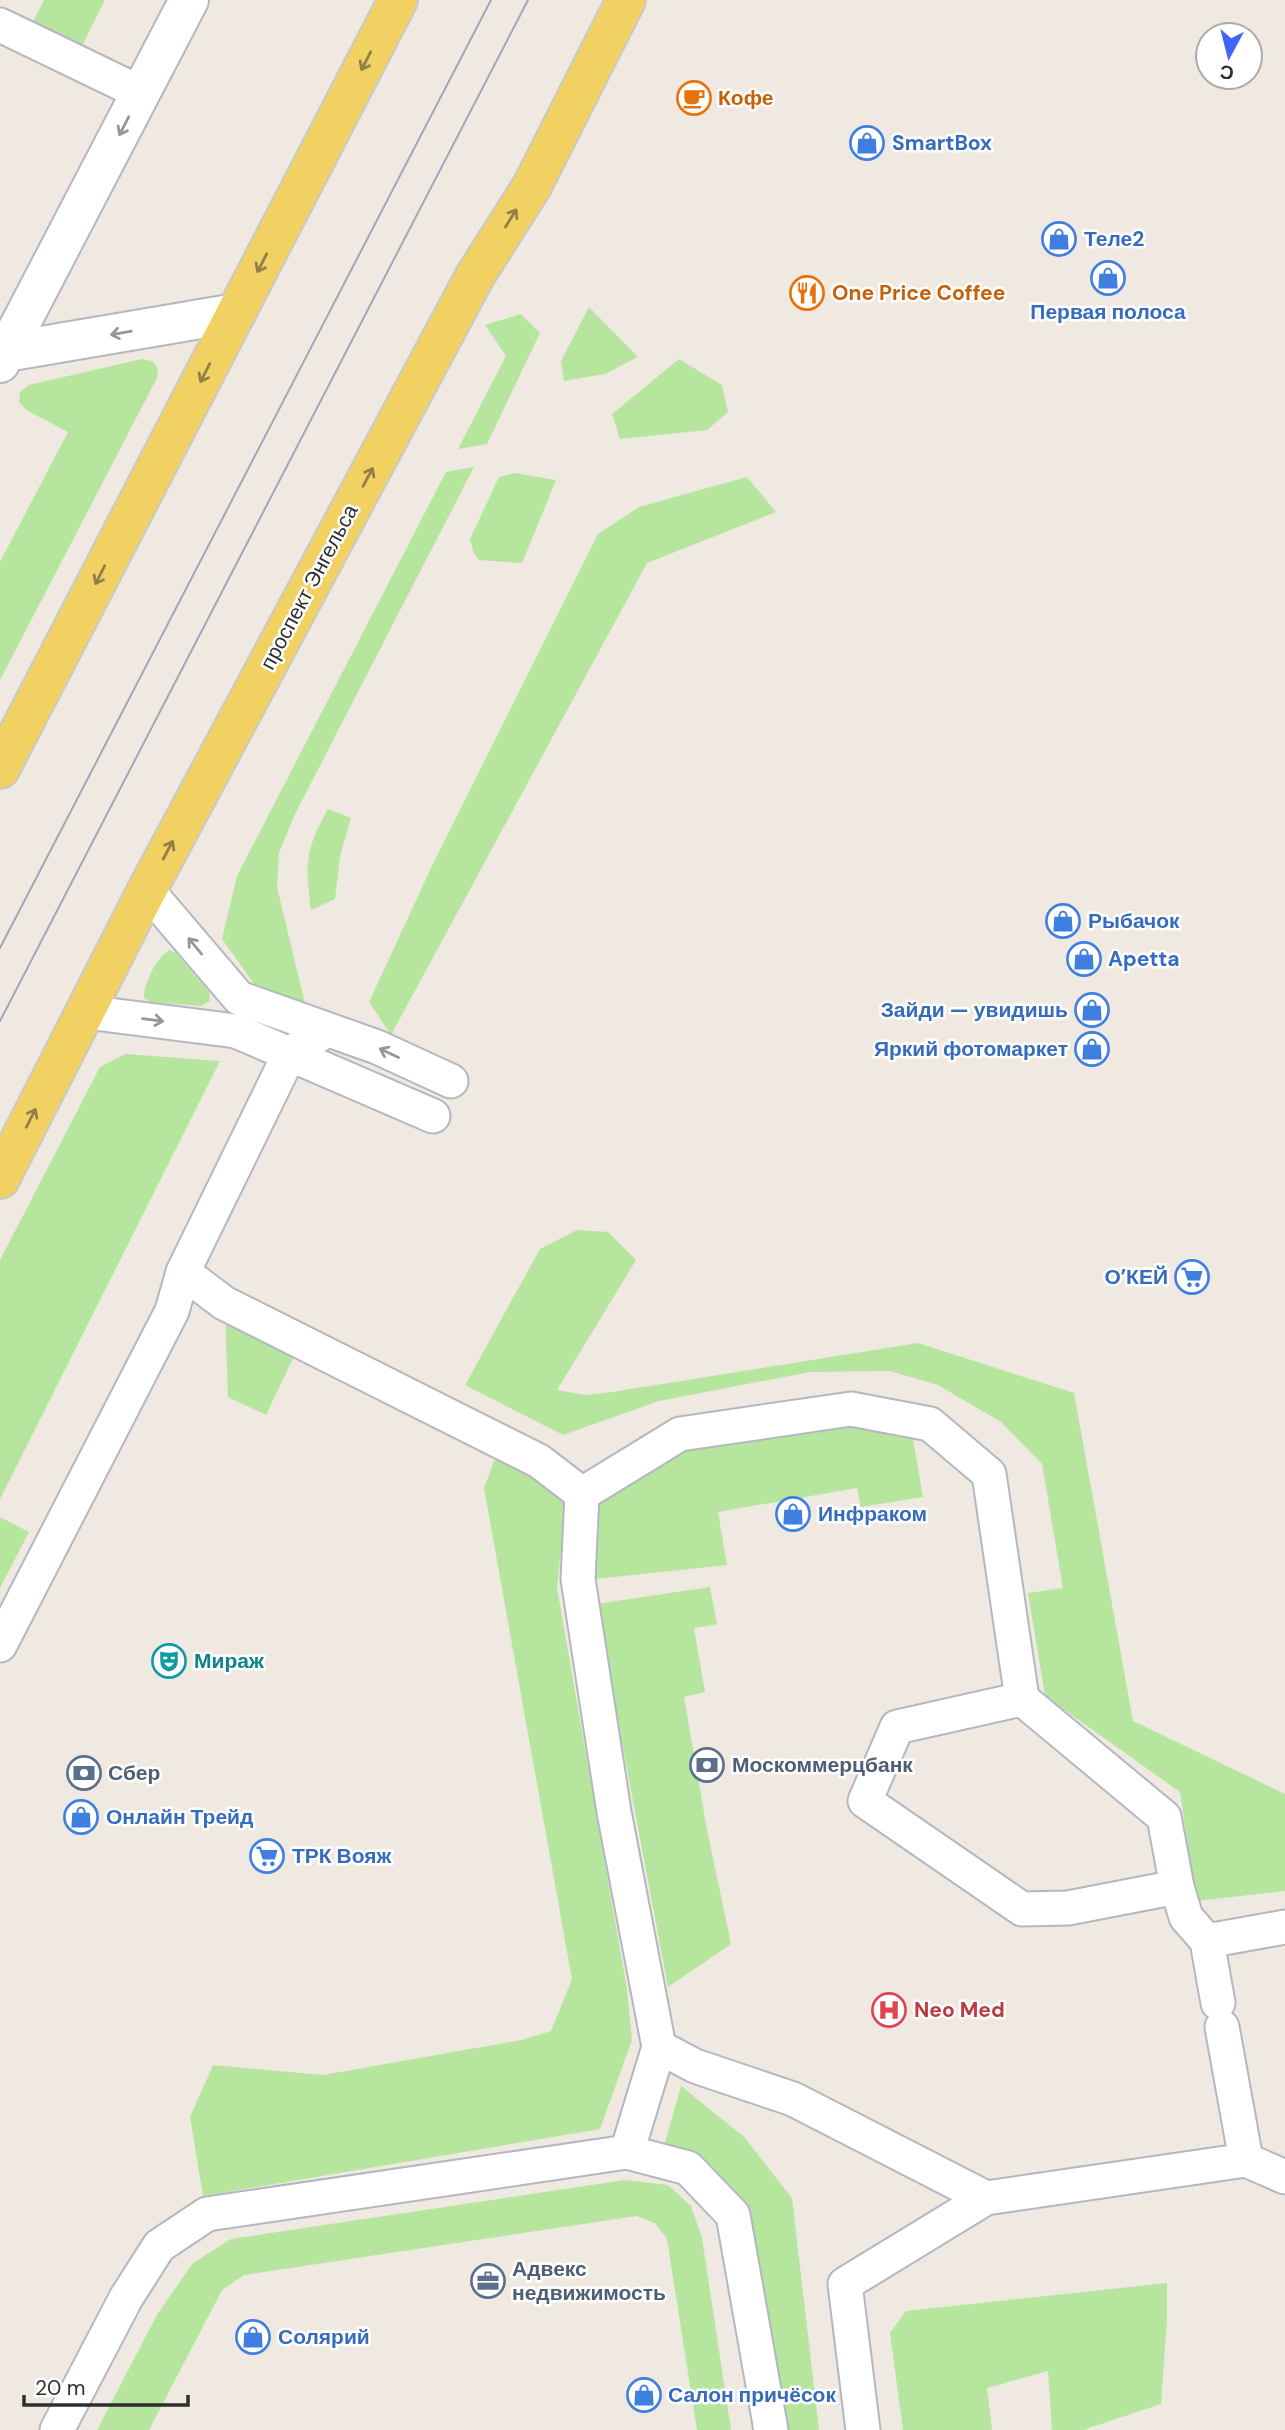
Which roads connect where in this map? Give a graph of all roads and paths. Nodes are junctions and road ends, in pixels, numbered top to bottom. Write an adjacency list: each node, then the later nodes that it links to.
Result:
1 (189, 0): 5 (street)
2 (398, 0): 6 (main road, one-way to 6)
3 (626, 0): 9 (main road, проспект Энгельса, one-way to 3)
4 (0, 25): 5 (lane)
5 (141, 93): 7 (street, one-way to 7)
6 (236, 313): 7 (street, one-way to 7); 8 (main road, one-way to 8)
7 (3, 358)
8 (0, 769)
9 (147, 890): 10 (main road, проспект Энгельса); 11 (lane, one-way to 9)
10 (86, 1012): 12 (lane, one-way to 12); 15 (main road, проспект Энгельса, one-way to 10)
11 (327, 1030): 12 (lane); 13 (lane, one-way to 11)
12 (290, 1053): 14 (lane); 16 (lane)
13 (451, 1081)
14 (433, 1116)
15 (0, 1179)
16 (183, 1272): 17 (lane); 18 (lane)
17 (582, 1494): 19 (lane); 23 (lane)
18 (0, 1645)
19 (1022, 1699): 20 (lane); 20 (lane)
20 (1177, 1887): 22 (lane)
21 (1285, 1927): 22 (lane)
22 (1207, 1941): 25 (lane)
23 (659, 2046): 24 (lane); 27 (lane)
24 (627, 2152): 28 (lane); 29 (lane)
25 (1246, 2160): 26 (lane); 27 (lane)
26 (1285, 2177)
27 (986, 2199): 30 (lane)
28 (57, 2430)
29 (771, 2430)
30 (863, 2430)

